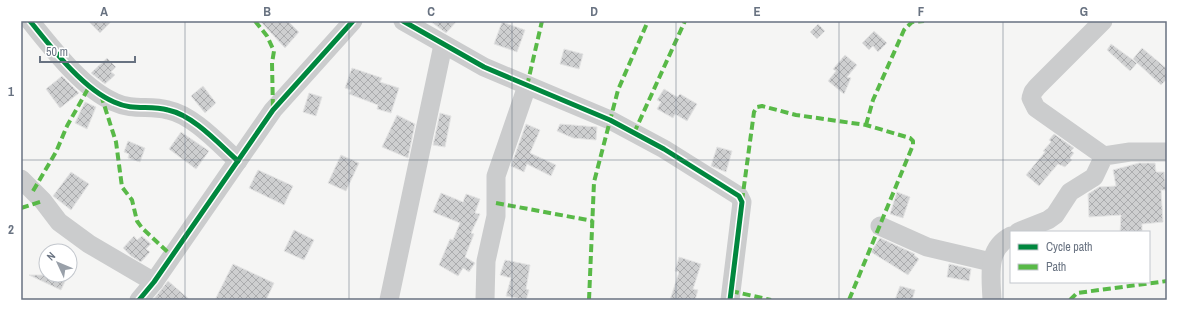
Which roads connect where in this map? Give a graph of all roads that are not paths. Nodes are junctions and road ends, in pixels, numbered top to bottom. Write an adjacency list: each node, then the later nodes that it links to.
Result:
1 (353, 21): 9 (street)
2 (404, 21): 5 (street)
3 (1103, 21): 8 (street)
4 (29, 24): 9 (street)
5 (443, 46): 6 (street); 17 (street)
6 (527, 86): 18 (street); 19 (street)
7 (1167, 152): 8 (street)
8 (1104, 156): 12 (street)
9 (238, 161): 15 (street)
10 (21, 178): 15 (street)
11 (880, 226): 14 (street)
12 (1020, 231)
13 (1010, 237): 14 (street)
14 (991, 262): 20 (street)
15 (154, 282): 16 (street)
16 (139, 300)
17 (389, 300)
18 (485, 300)
19 (730, 300)
20 (992, 300)

